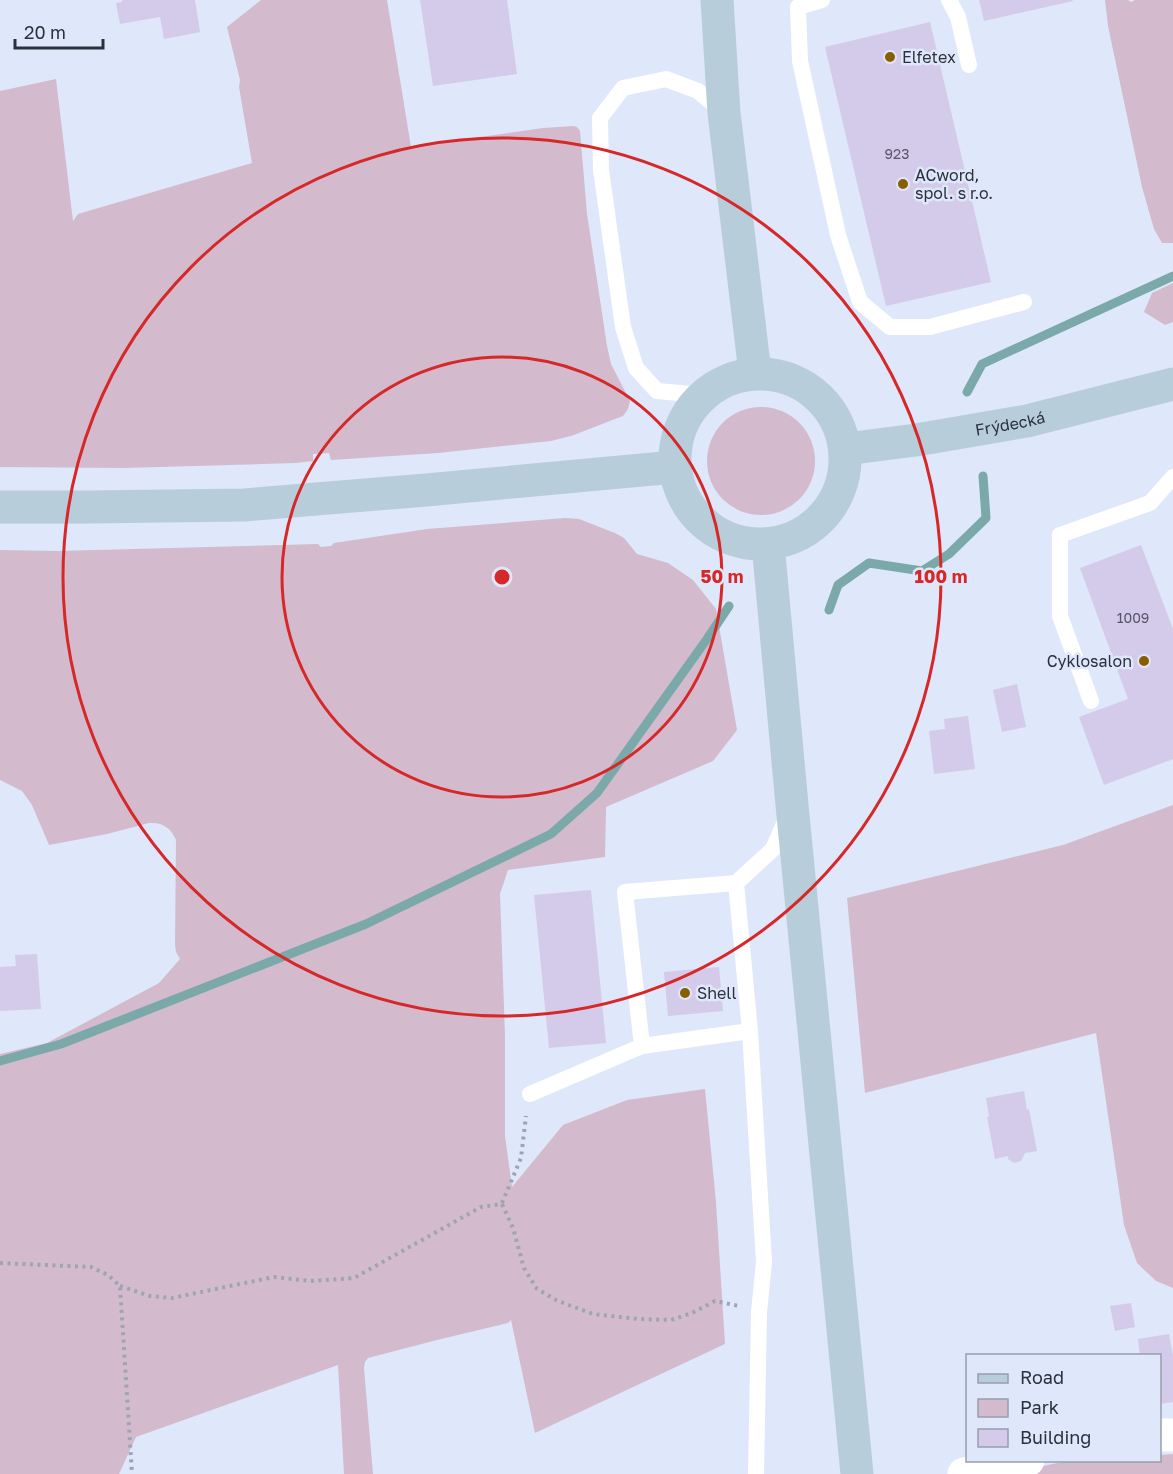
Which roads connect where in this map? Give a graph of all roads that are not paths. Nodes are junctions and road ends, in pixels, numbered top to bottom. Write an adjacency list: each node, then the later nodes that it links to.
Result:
1 (717, 0): 5 (main road)
2 (822, 0): 6 (lane)
3 (949, 0): 4 (lane)
4 (969, 65)
5 (724, 113): 7 (main road); 9 (lane)
6 (1024, 302)
7 (755, 372): 9 (main road); 10 (main road)
8 (1173, 384): 10 (main road, Frýdecká)
9 (702, 395): 11 (main road)
10 (846, 449): 14 (main road)
11 (674, 466): 13 (main road); 14 (main road)
12 (1173, 477): 15 (lane)
13 (0, 507)
14 (768, 544): 16 (main road)
15 (1091, 700)
16 (792, 805): 17 (lane); 23 (main road)
17 (736, 883): 18 (lane); 19 (lane)
18 (750, 1031): 19 (lane); 22 (lane)
19 (642, 1046): 20 (lane)
20 (530, 1094)
21 (1023, 1462): 24 (street)
22 (756, 1474)
23 (857, 1474)
24 (964, 1474)

